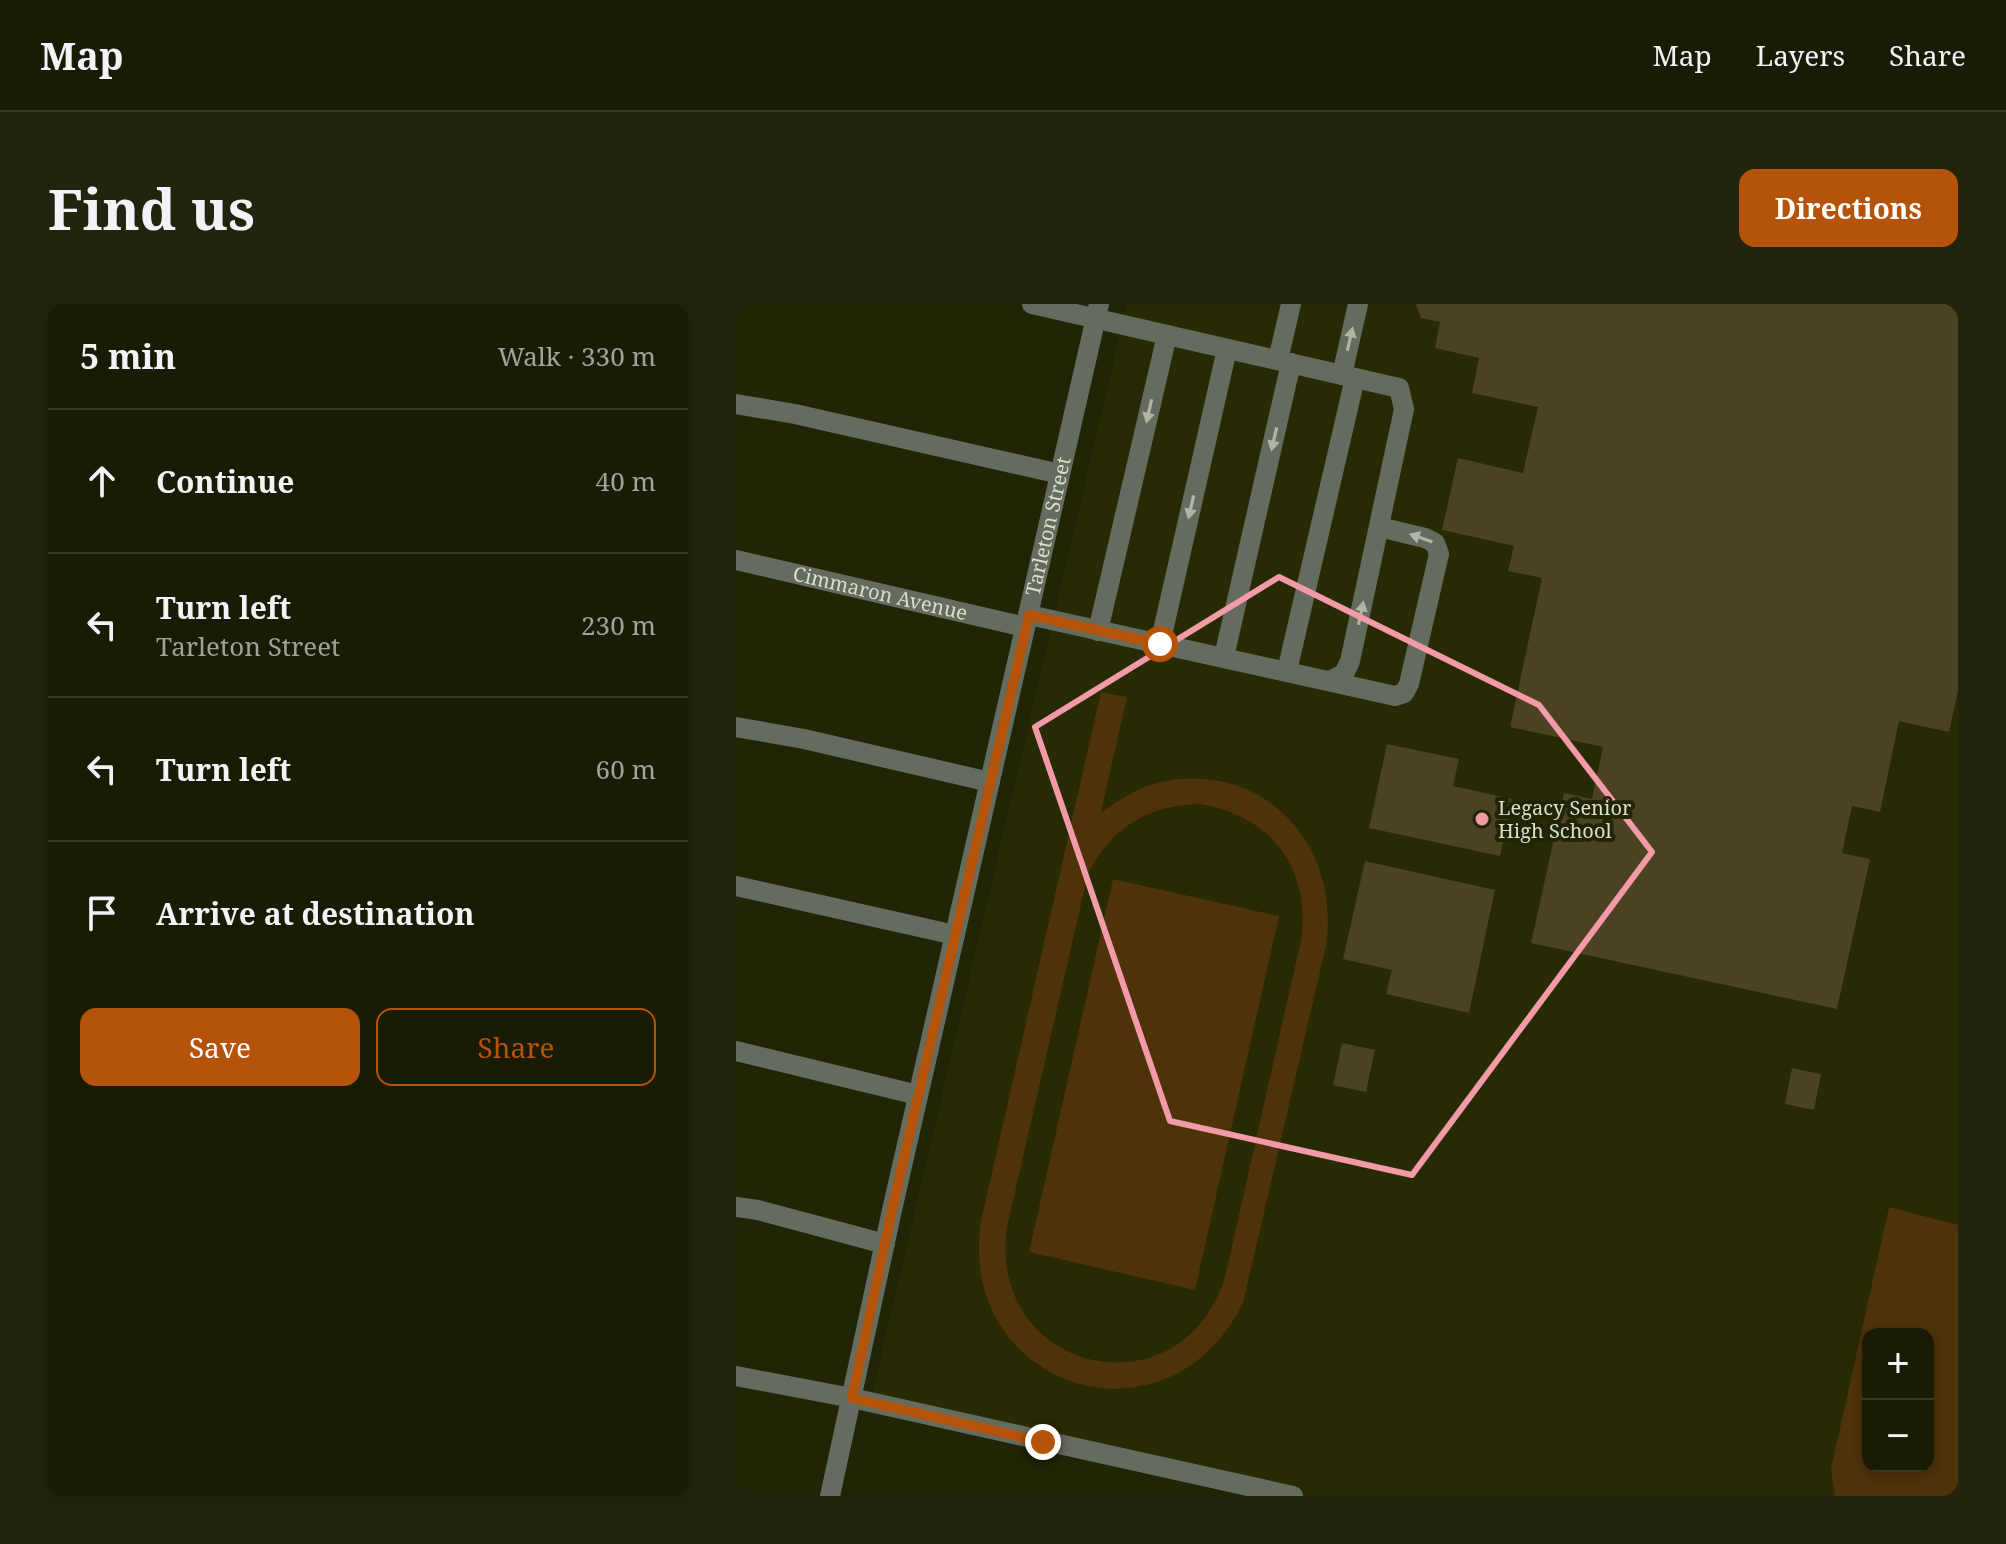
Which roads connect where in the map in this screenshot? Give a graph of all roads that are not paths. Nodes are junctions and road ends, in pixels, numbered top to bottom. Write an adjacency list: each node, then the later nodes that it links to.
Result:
1 (1032, 304): 4 (street)
2 (1291, 304): 7 (street)
3 (1358, 304): 8 (street, one-way to 3)
4 (1097, 312): 5 (street); 10 (street, Tarleton Street)
5 (1167, 335): 6 (street); 14 (street, one-way to 14)
6 (1227, 349): 7 (street); 15 (street, one-way to 15)
7 (1284, 362): 8 (street); 16 (street, one-way to 16)
8 (1349, 376): 11 (street); 17 (street)
9 (736, 404): 10 (street)
10 (1060, 474): 13 (street, Tarleton Street)
11 (1379, 527): 18 (street, one-way to 11); 18 (street, Cimmaron Avenue, one-way to 11)
12 (736, 560): 13 (street, Cimmaron Avenue)
13 (1027, 621): 14 (street, Cimmaron Avenue); 20 (street, Tarleton Street)
14 (1098, 631): 15 (street, Cimmaron Avenue)
15 (1160, 644): 16 (street, Cimmaron Avenue)
16 (1224, 657): 17 (street, Cimmaron Avenue)
17 (1287, 671): 18 (street, Cimmaron Avenue)
18 (1331, 680)
19 (736, 727): 20 (street)
20 (990, 782): 22 (street, Tarleton Street)
21 (736, 886): 22 (street)
22 (955, 935): 24 (street, Tarleton Street)
23 (736, 1051): 24 (street)
24 (918, 1095): 26 (street, Tarleton Street)
25 (736, 1207): 26 (street)
26 (885, 1244): 28 (street, Tarleton Street)
27 (736, 1376): 28 (street)
28 (852, 1398): 29 (street, Tarleton Street); 30 (street)
29 (830, 1496)
30 (1293, 1496)

